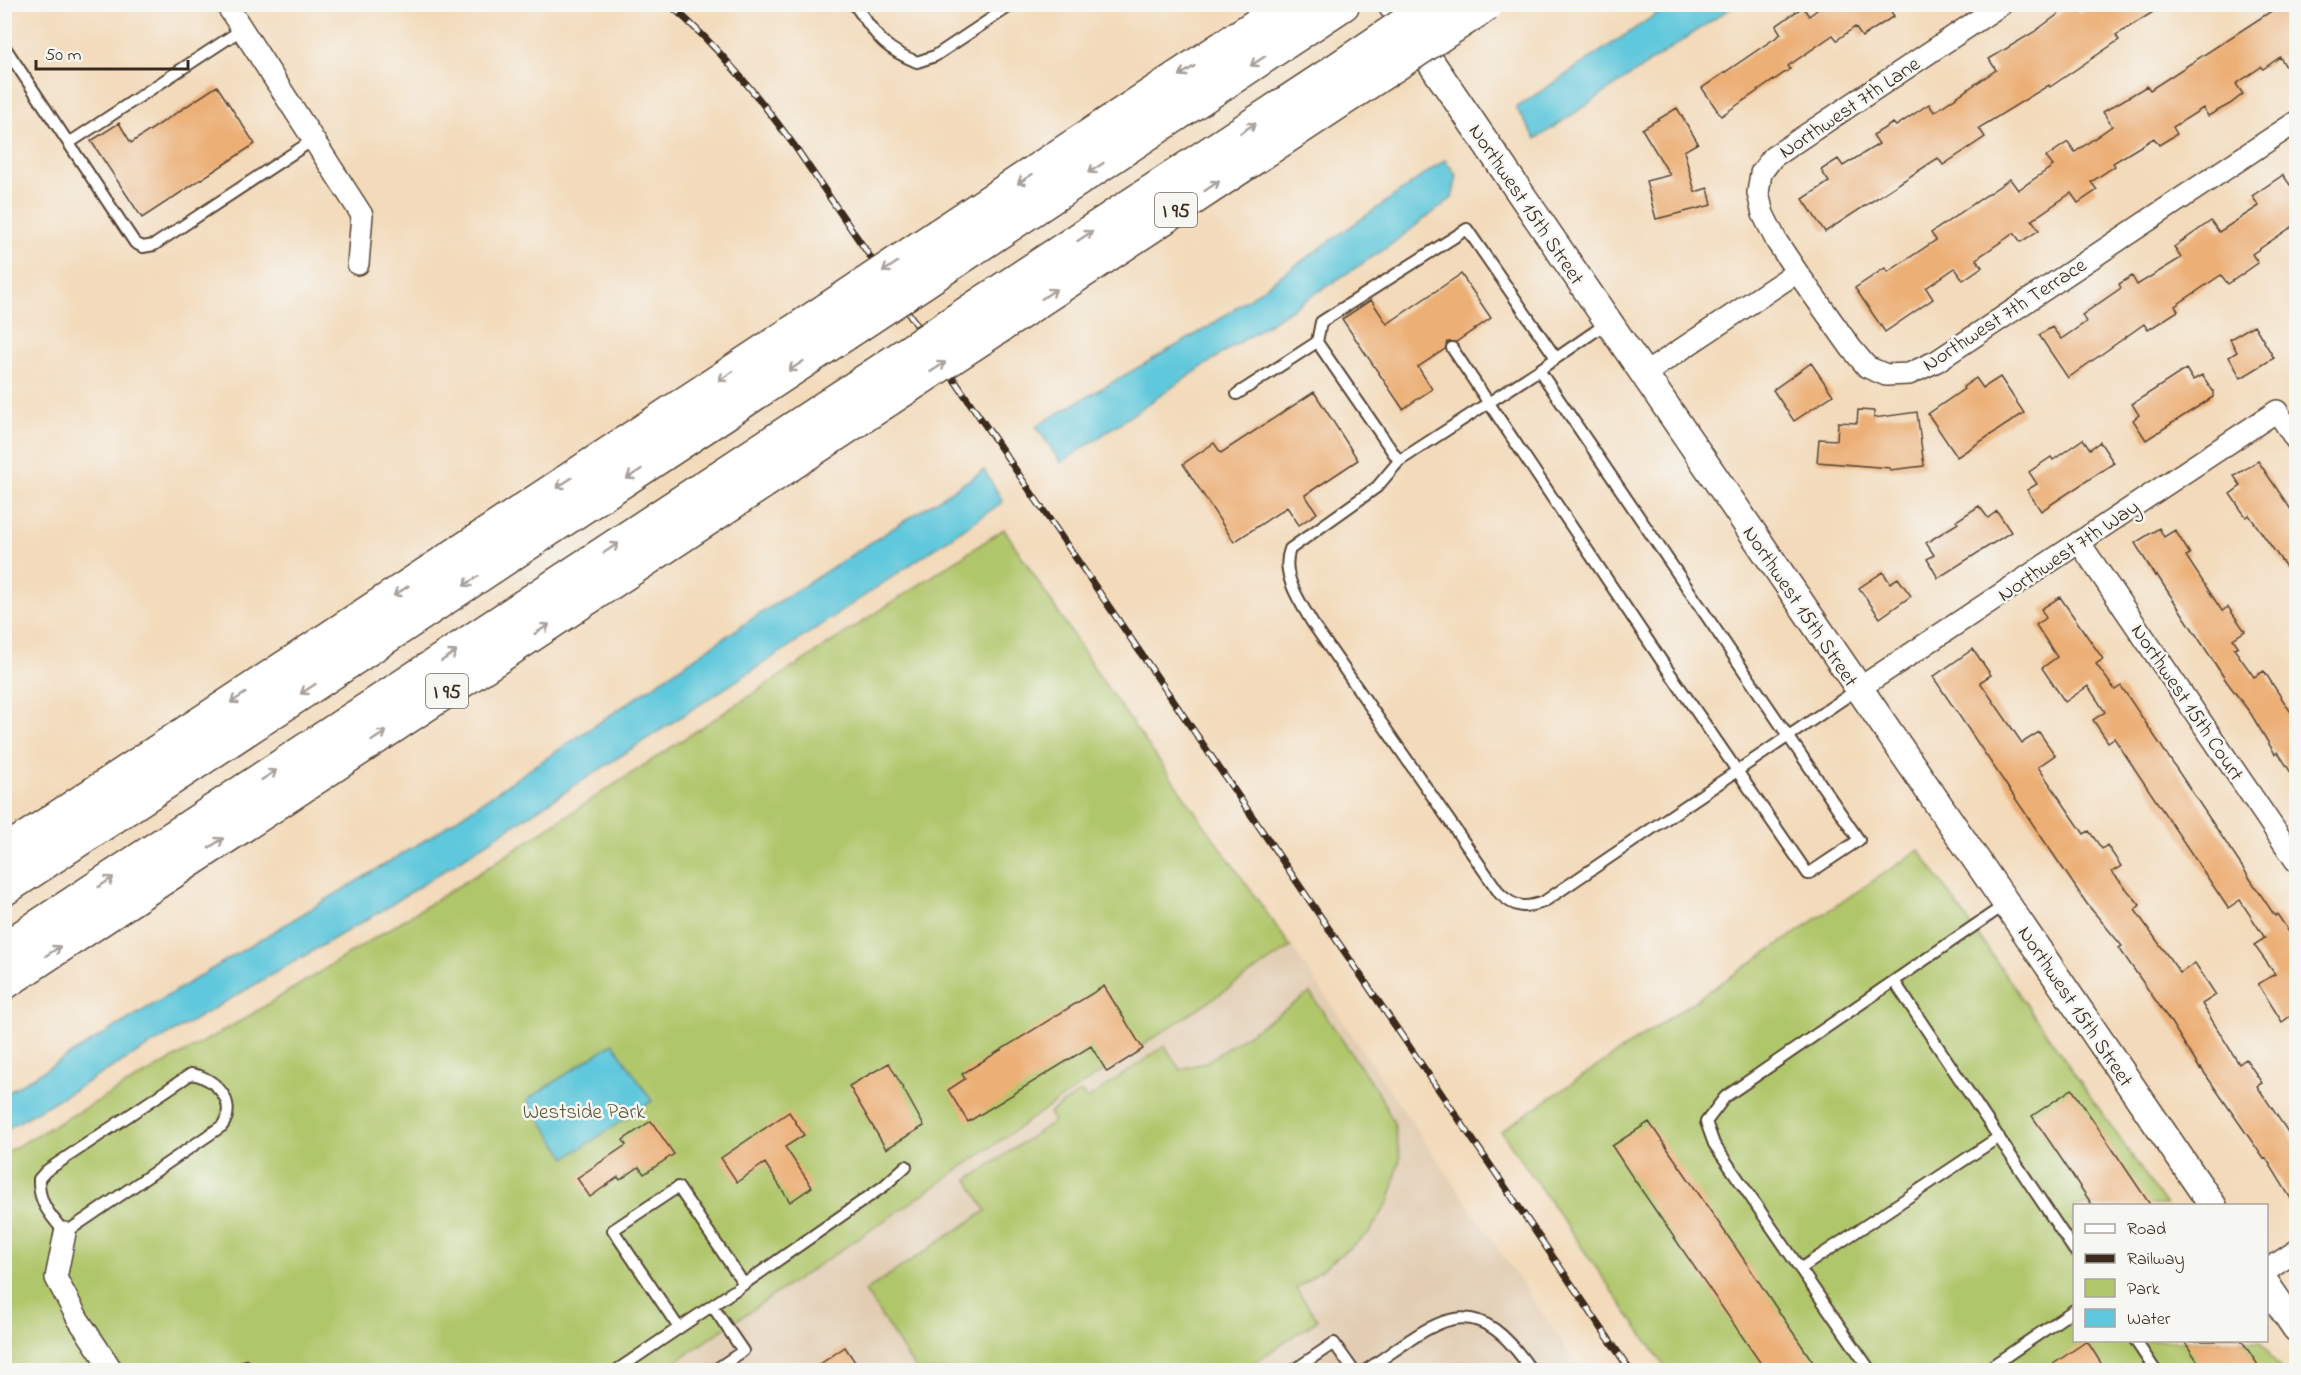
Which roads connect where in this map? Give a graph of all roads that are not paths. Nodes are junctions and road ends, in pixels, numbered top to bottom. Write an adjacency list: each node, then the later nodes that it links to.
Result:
1 (226, 4): 10 (street)
2 (854, 4): 3 (lane)
3 (1013, 4)
4 (1343, 4): 9 (highway)
5 (1392, 4): 19 (street, Northwest 15th Street)
6 (1434, 4): 12 (highway, bridge)
7 (1487, 4): 12 (highway, I 95, bridge)
8 (2002, 4): 17 (street, Northwest 7th Lane)
9 (1298, 16): 18 (highway, one-way to 18, bridge)
10 (241, 30): 14 (street); 15 (lane)
11 (4, 45): 15 (lane)
12 (1343, 82): 25 (highway, I 95, one-way to 12, bridge)
13 (2296, 122): 17 (street, Northwest 7th Terrace)
14 (313, 140): 15 (lane); 16 (street)
15 (69, 144)
16 (358, 264)
17 (1797, 272): 24 (street)
18 (837, 321): 34 (highway, one-way to 34); 36 (highway, one-way to 36)
19 (1608, 323): 22 (lane); 24 (street, Northwest 15th Street)
20 (1317, 342): 22 (lane); 26 (lane); 29 (lane)
21 (1452, 348): 27 (lane)
22 (1556, 358): 23 (lane)
23 (1539, 370): 27 (lane); 32 (lane)
24 (1643, 375): 31 (street, Northwest 15th Street)
25 (881, 388): 38 (highway, one-way to 25); 40 (highway, I 95, one-way to 25)
26 (1238, 394)
27 (1489, 403): 29 (lane); 33 (lane)
28 (2296, 440): 30 (street, Northwest 7th Way)
29 (1399, 461): 33 (lane)
30 (2079, 542): 31 (street, Northwest 7th Way); 35 (street, Northwest 15th Court)
31 (1858, 689): 32 (lane); 37 (street, Northwest 15th Street)
32 (1788, 735): 33 (lane); 33 (lane)
33 (1736, 770)
34 (4, 853)
35 (2296, 861)
36 (4, 889)
37 (2006, 904): 39 (lane); 43 (street, Northwest 15th Street)
38 (4, 949)
39 (1894, 981): 41 (lane); 47 (lane)
40 (4, 983)
41 (1999, 1137): 45 (lane); 47 (lane)
42 (906, 1166): 49 (lane)
43 (2212, 1204)
44 (65, 1233): 44 (lane); 56 (street)
45 (2073, 1248)
46 (2296, 1251): 48 (street)
47 (1800, 1269): 65 (lane)
48 (2268, 1270)
49 (744, 1284): 51 (lane); 53 (lane)
50 (2268, 1287): 54 (street)
51 (713, 1307): 53 (lane); 60 (lane)
52 (2073, 1311): 66 (lane)
53 (679, 1328): 59 (lane)
54 (2296, 1328)
55 (2136, 1342): 67 (lane)
56 (112, 1371)
57 (239, 1371): 58 (lane)
58 (250, 1371)
59 (617, 1371)
60 (716, 1371)
61 (1294, 1371): 62 (lane)
62 (1353, 1371)
63 (1366, 1371): 64 (lane)
64 (1531, 1371)
65 (1870, 1371)
66 (1986, 1371)
67 (2155, 1371)

